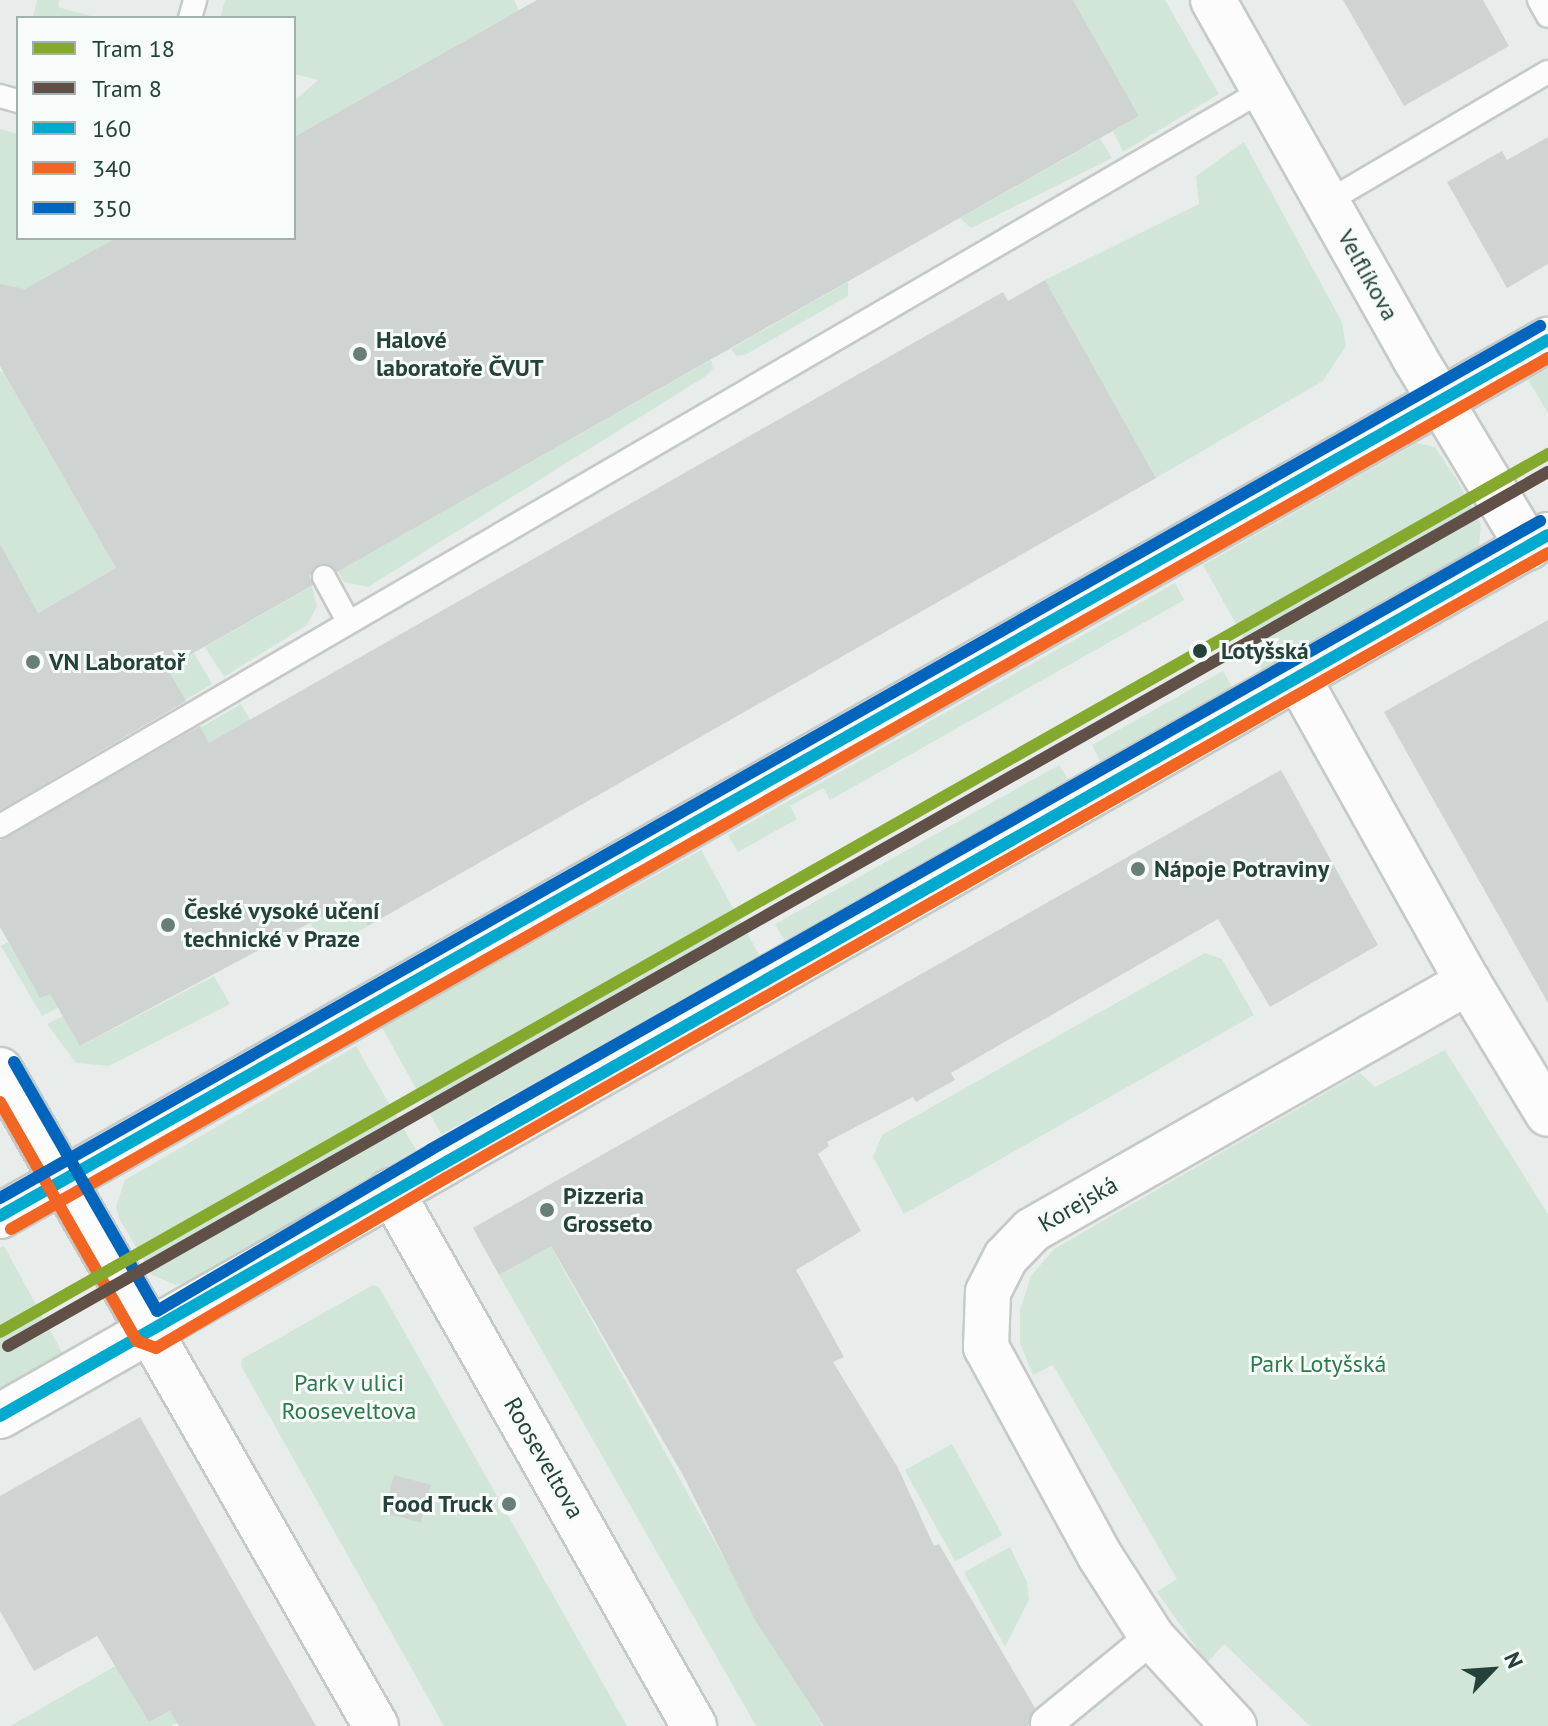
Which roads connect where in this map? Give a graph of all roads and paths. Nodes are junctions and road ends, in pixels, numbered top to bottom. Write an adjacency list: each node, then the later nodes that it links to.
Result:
1 (1213, 0): 5 (street, Velflíkova)
2 (1539, 0): 3 (lane)
3 (1548, 16)
4 (1548, 72): 6 (lane)
5 (1263, 90): 6 (street, Velflíkova); 11 (lane)
6 (1327, 202): 8 (street, Velflíkova)
7 (1548, 340): 8 (street)
8 (1439, 398): 9 (street, Velflíkova); 17 (street)
9 (1538, 541): 12 (street)
10 (324, 577): 11 (lane)
11 (348, 621): 13 (lane)
12 (1298, 678): 14 (street); 18 (street)
13 (0, 826)
14 (1468, 982): 16 (street); 22 (street, Korejská)
15 (0, 1070): 17 (street)
16 (1548, 1114)
17 (61, 1179): 19 (street); 20 (street)
18 (391, 1191): 20 (street); 25 (street, Rooseveltova)
19 (0, 1216)
20 (151, 1333): 21 (street); 24 (street)
21 (0, 1416)
22 (1152, 1637): 23 (street); 26 (street, Korejská)
23 (1047, 1723)
24 (376, 1726)
25 (694, 1726)
26 (1234, 1726)

